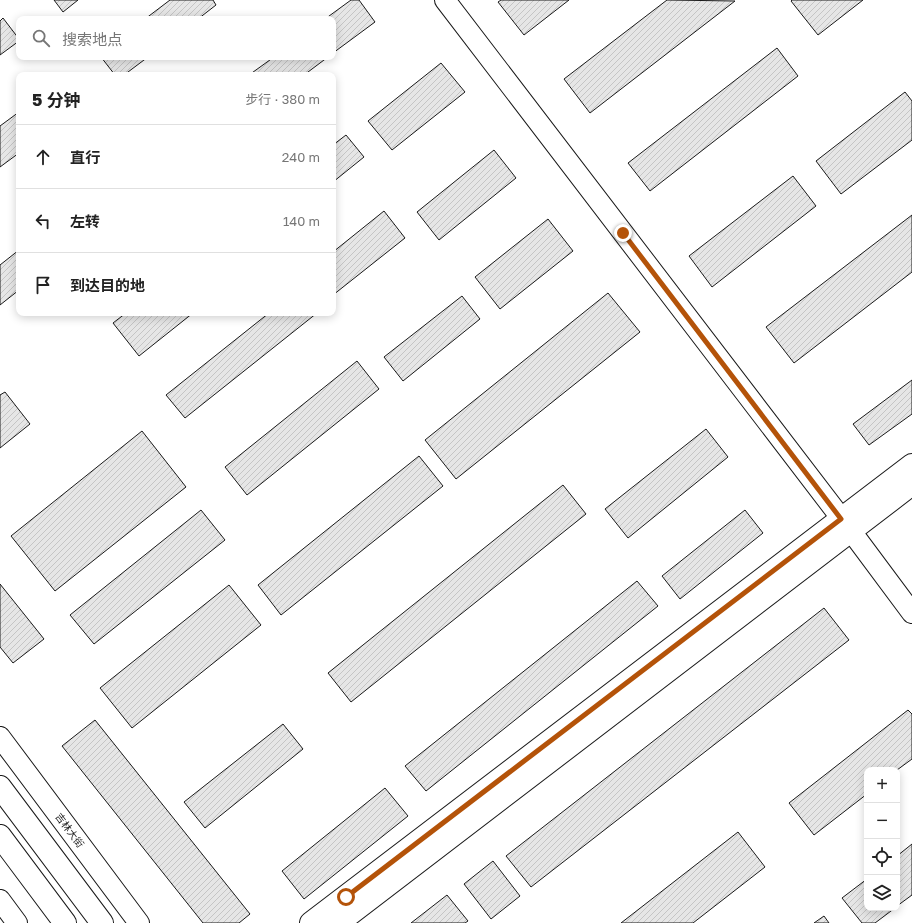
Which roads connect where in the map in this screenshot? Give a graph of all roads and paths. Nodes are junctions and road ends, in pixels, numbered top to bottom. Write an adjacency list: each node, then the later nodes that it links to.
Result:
1 (445, 0): 4 (street)
2 (912, 465): 4 (main road)
3 (912, 484): 4 (main road)
4 (846, 525): 5 (street); 14 (main road); 15 (main road)
5 (912, 613)
6 (0, 737): 13 (street, 吉林大街)
7 (0, 787): 12 (main road)
8 (0, 836): 11 (main road)
9 (0, 900): 10 (street)
10 (17, 923)
11 (65, 923)
12 (102, 923)
13 (139, 923)
14 (311, 923)
15 (338, 923)

